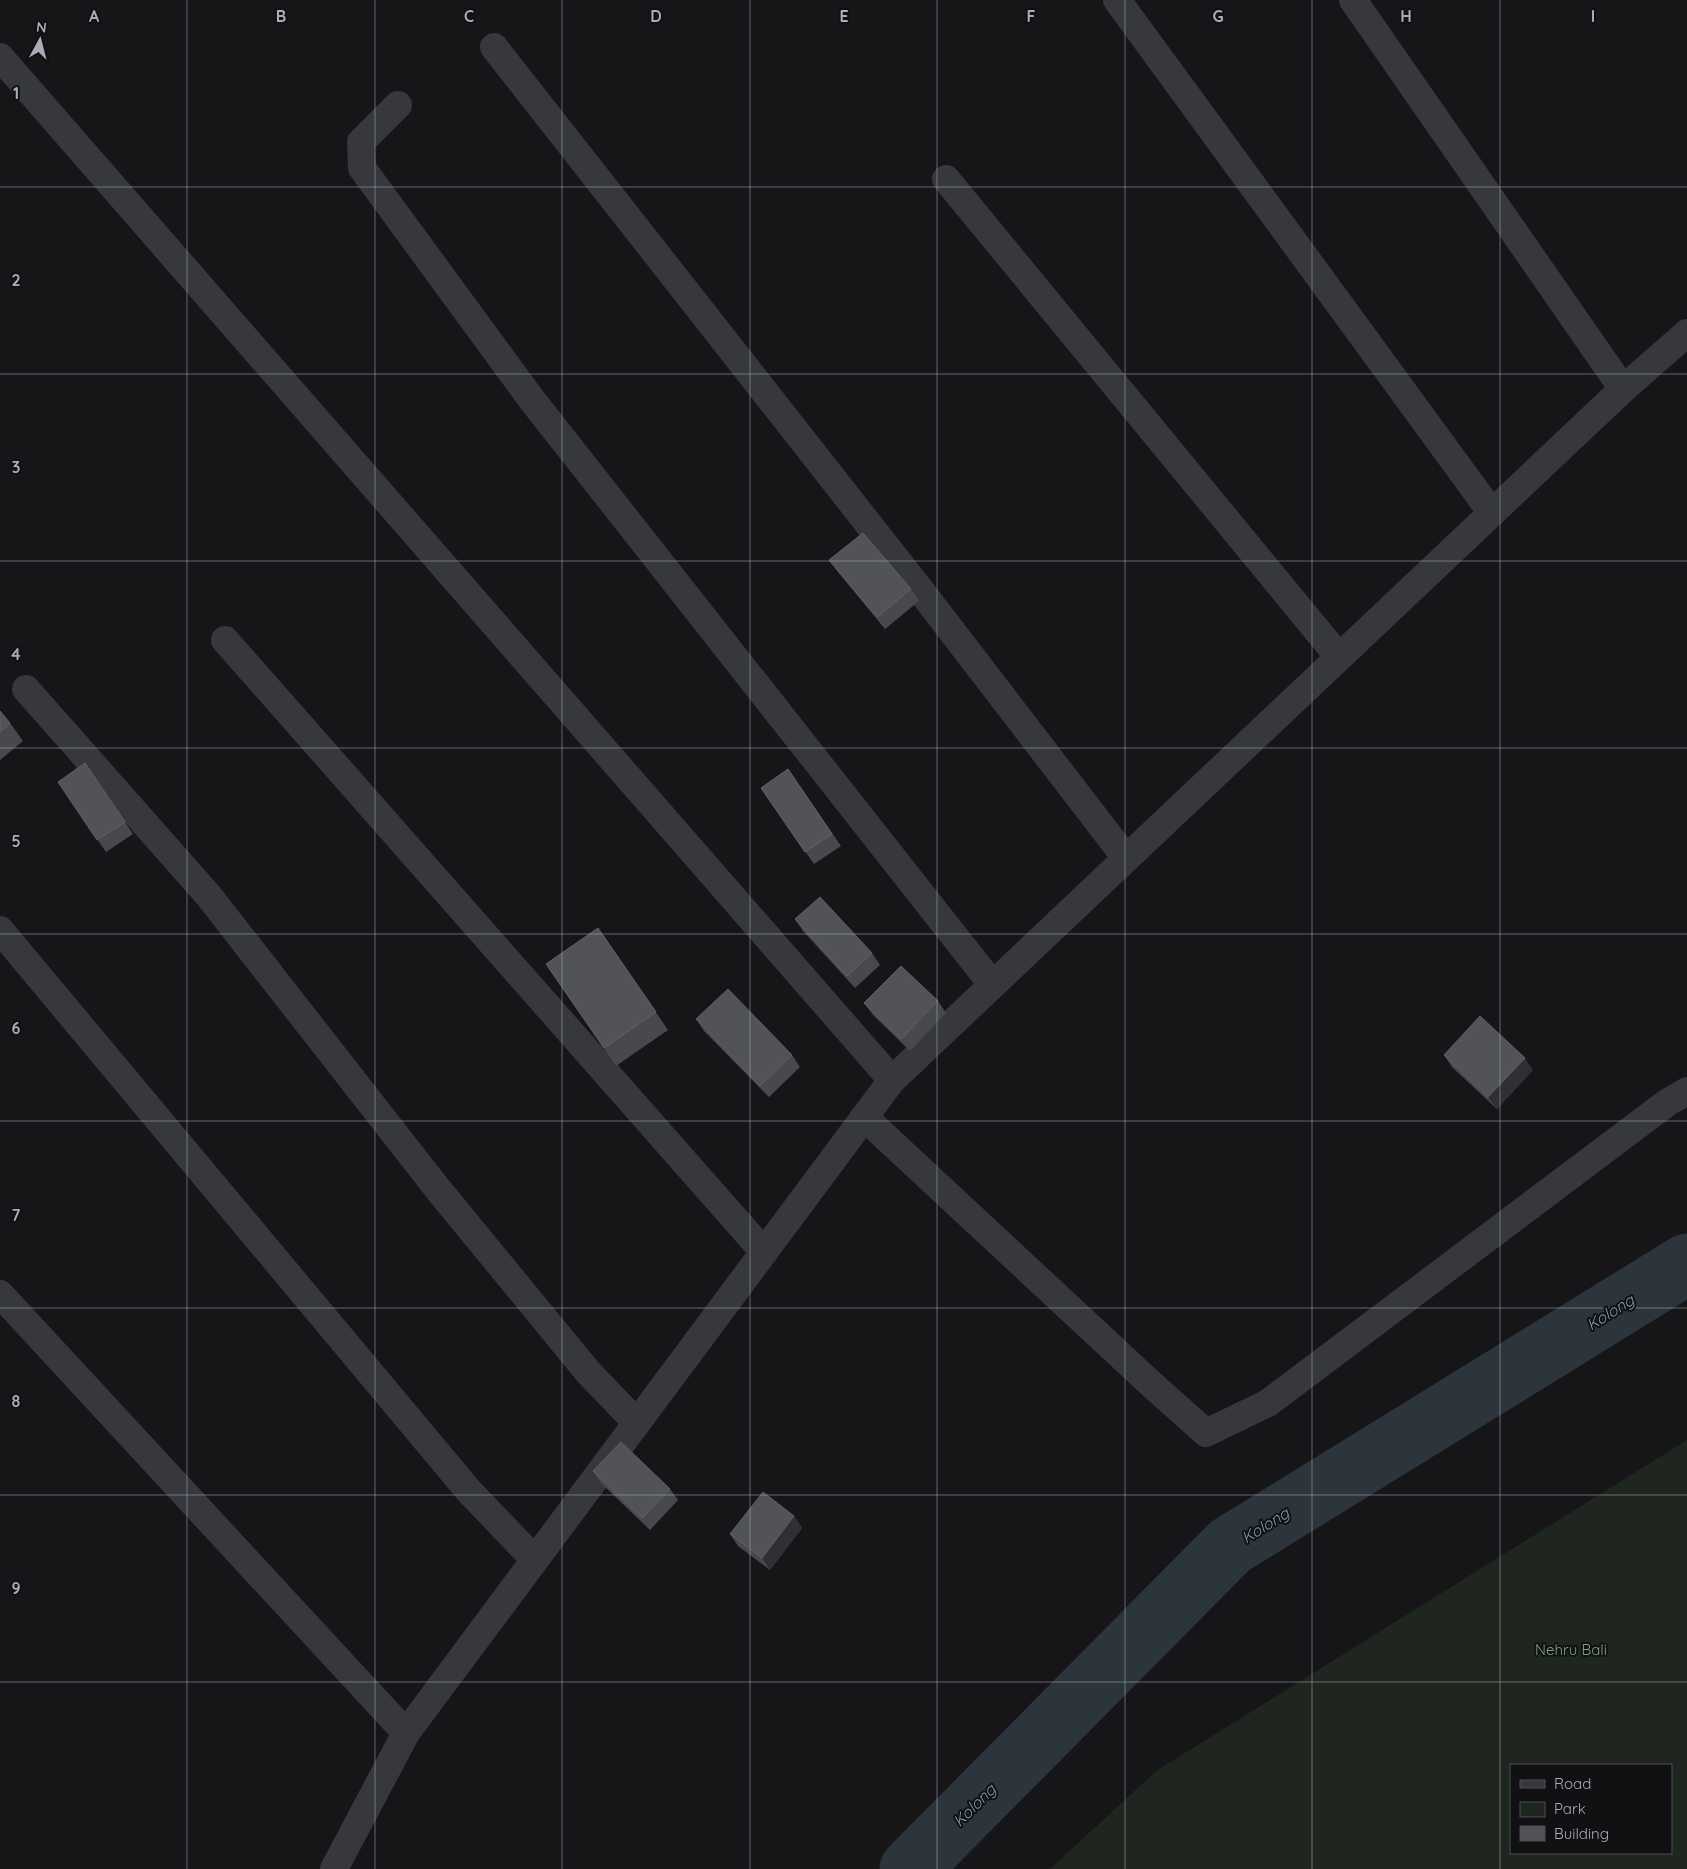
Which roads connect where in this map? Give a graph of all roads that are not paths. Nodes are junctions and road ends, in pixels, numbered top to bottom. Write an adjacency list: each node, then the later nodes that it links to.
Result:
1 (1117, 0): 9 (street)
2 (1353, 0): 8 (street)
3 (494, 47): 13 (street)
4 (0, 57): 16 (street)
5 (398, 105): 15 (street)
6 (946, 179): 11 (street)
7 (1687, 333): 8 (street)
8 (1623, 389): 9 (street)
9 (1492, 514): 11 (street)
10 (225, 640): 19 (street)
11 (1339, 657): 13 (street)
12 (26, 689): 21 (street)
13 (1126, 858): 15 (street)
14 (0, 930): 22 (street)
15 (992, 984): 16 (street)
16 (892, 1080): 18 (street)
17 (1687, 1091): 18 (street)
18 (864, 1117): 19 (street)
19 (764, 1252): 21 (street)
20 (0, 1294): 23 (street)
21 (637, 1423): 22 (street)
22 (535, 1560): 23 (street)
23 (406, 1733): 24 (street)
24 (334, 1869)

